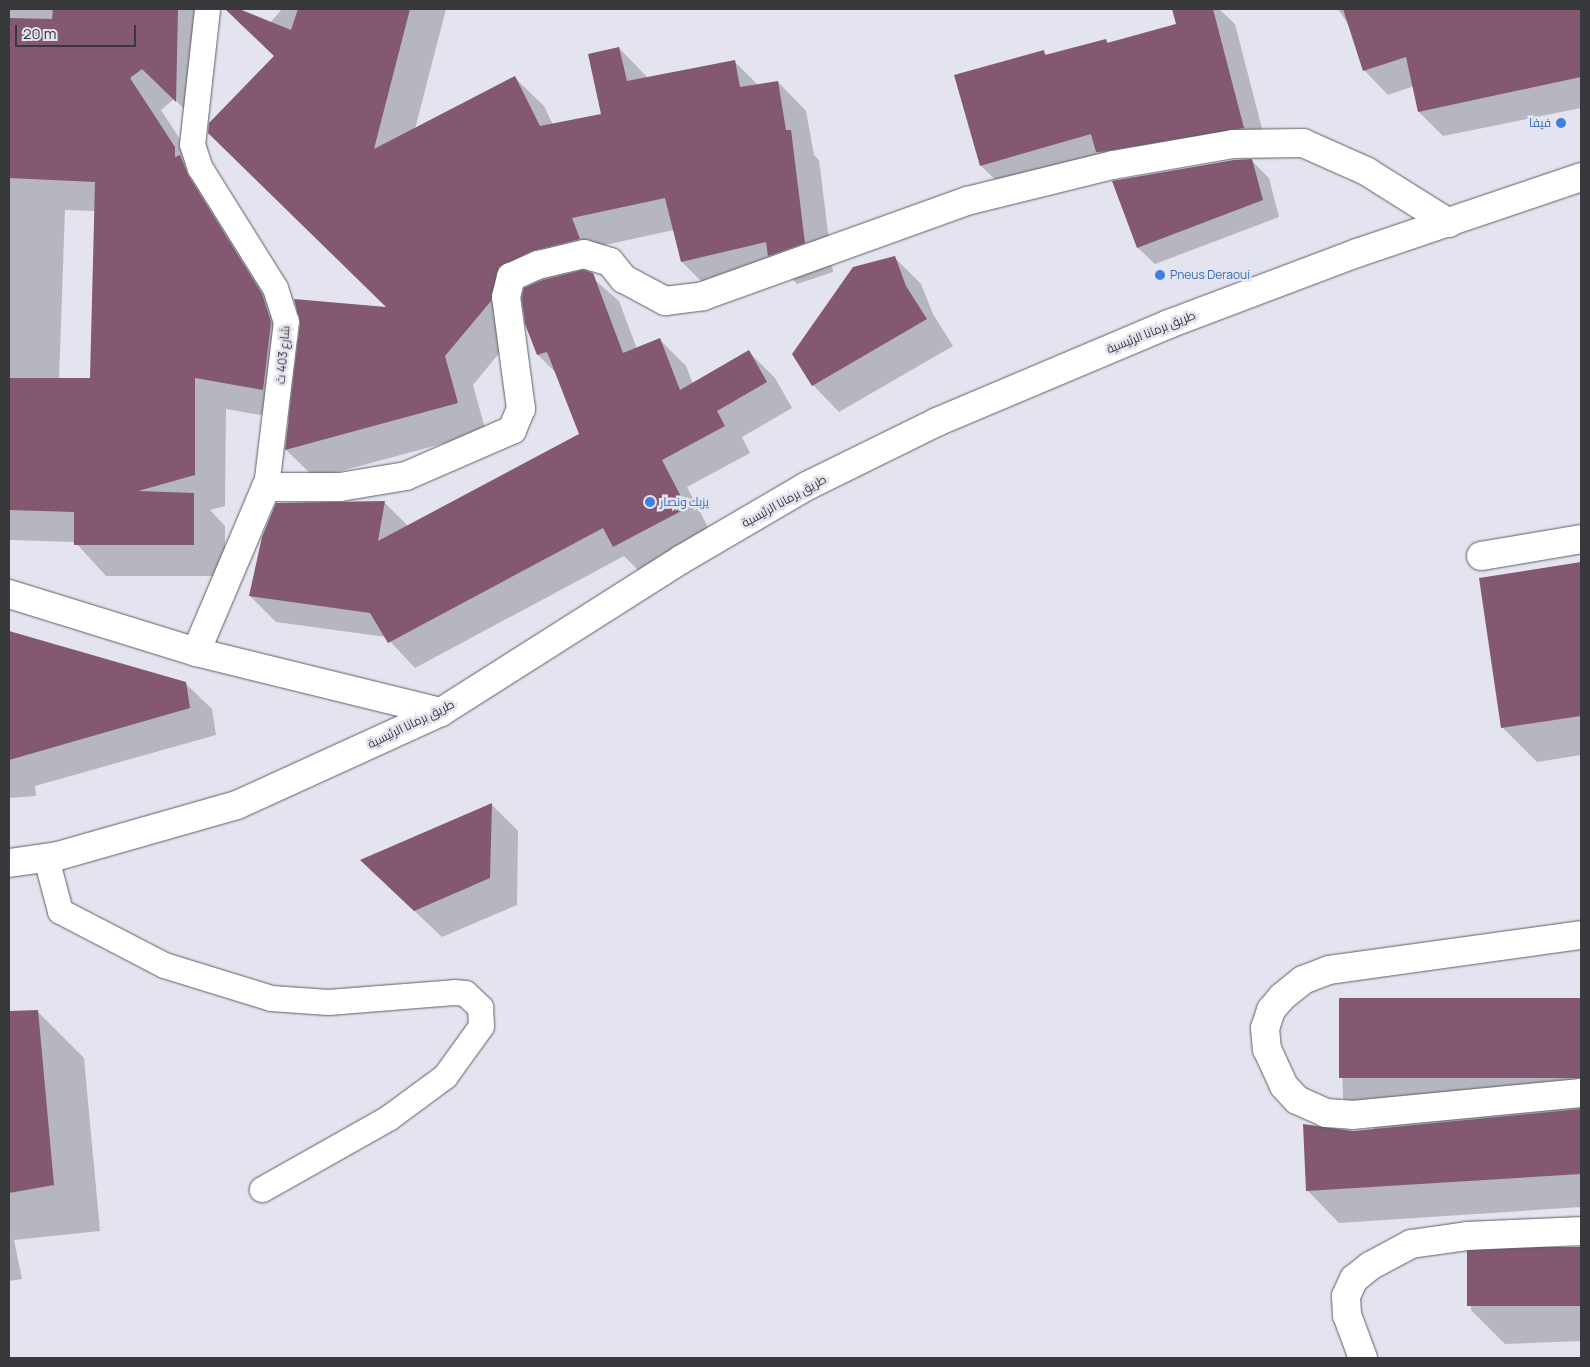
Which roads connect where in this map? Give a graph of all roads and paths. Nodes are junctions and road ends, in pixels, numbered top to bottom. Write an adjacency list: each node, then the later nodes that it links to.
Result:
1 (207, 9): 4 (lane, شارع 403 ث)
2 (1574, 183): 3 (street, طريق برمانا الرئيسية)
3 (1449, 223): 4 (street); 9 (street, طريق برمانا الرئيسية)
4 (266, 487): 8 (street, شارع 403 ث)
5 (1581, 539): 6 (street)
6 (1481, 556)
7 (9, 594): 8 (street)
8 (196, 652): 9 (street)
9 (441, 712): 10 (street, طريق برمانا الرئيسية)
10 (46, 858): 11 (street, طريق برمانا الرئيسية); 14 (lane)
11 (9, 863)
12 (1581, 935): 13 (street)
13 (1581, 1093)
14 (262, 1189)
15 (1581, 1231): 16 (street)
16 (1363, 1358)

